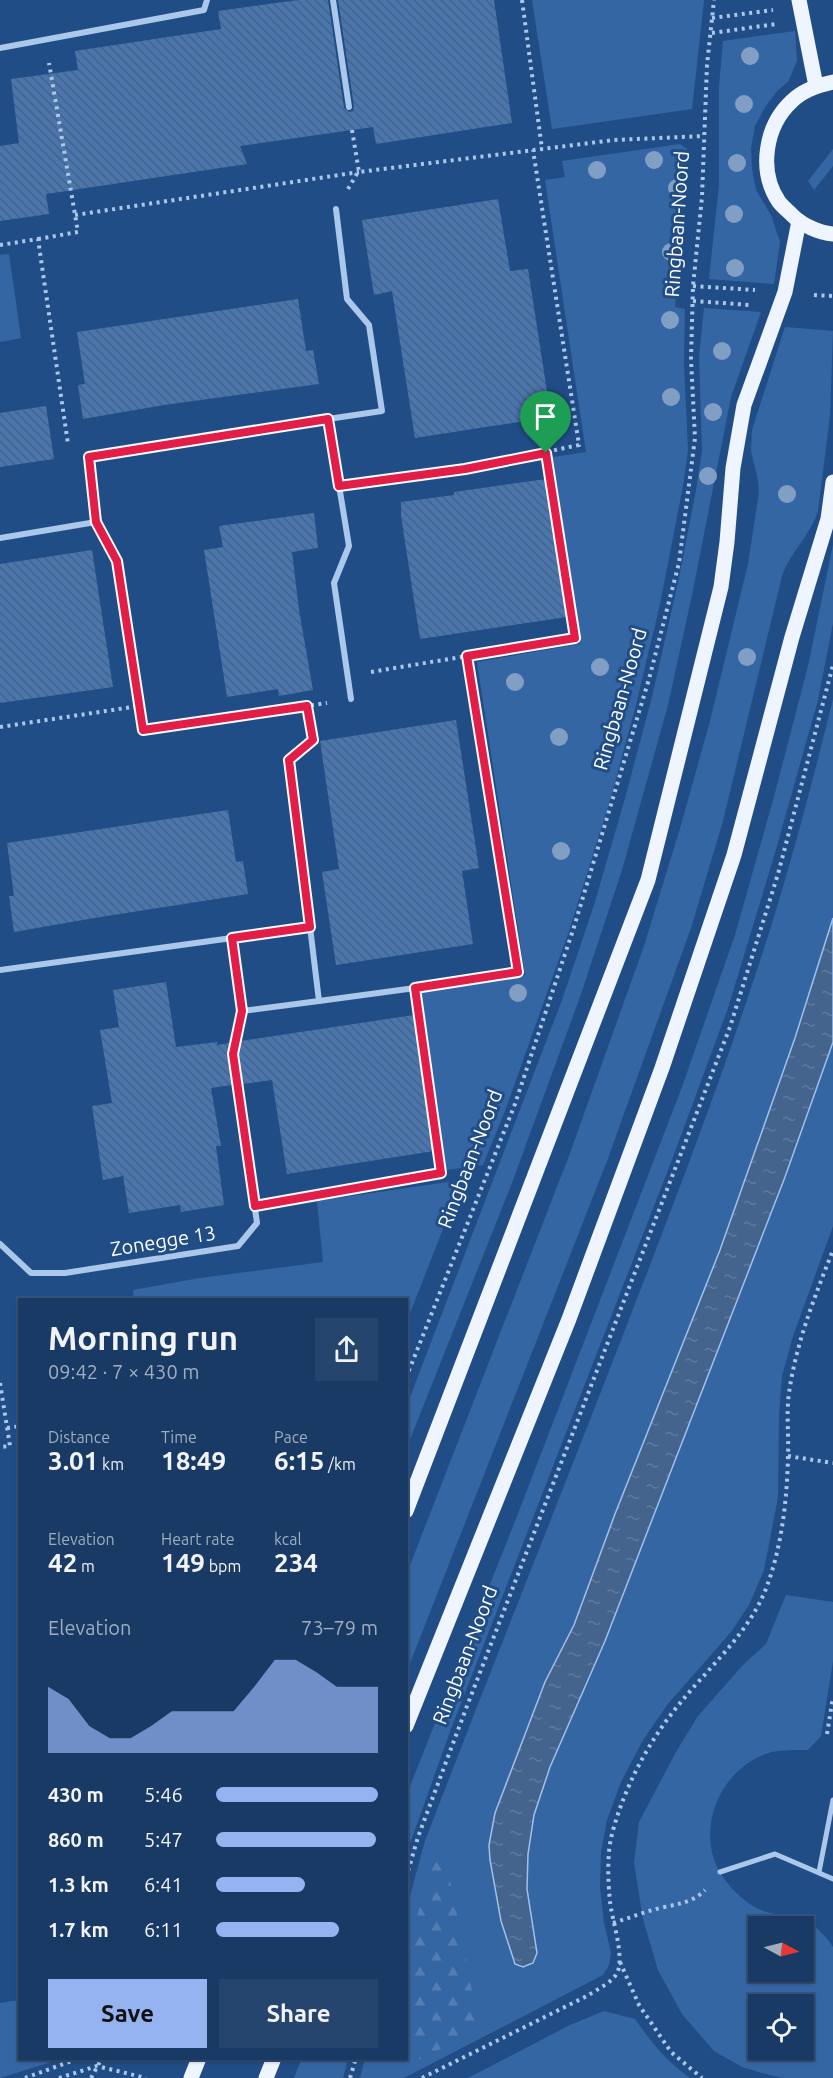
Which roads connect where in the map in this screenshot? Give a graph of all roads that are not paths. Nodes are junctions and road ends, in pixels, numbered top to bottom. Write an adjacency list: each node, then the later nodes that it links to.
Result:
1 (207, 0): 4 (street)
2 (333, 0): 7 (street)
3 (800, 3): 6 (main road)
4 (0, 48)
5 (833, 82): 6 (main road)
6 (816, 86): 9 (main road)
7 (349, 107)
8 (336, 209): 11 (street)
9 (799, 221): 10 (main road); 25 (main road)
10 (833, 234)
11 (328, 419): 14 (street); 15 (street)
12 (465, 469): 14 (street)
13 (833, 482): 26 (main road, Ringbaan-Noord)
14 (339, 486): 16 (street)
15 (0, 538)
16 (351, 699)
17 (289, 760): 18 (street)
18 (310, 927): 19 (street); 22 (street)
19 (232, 938): 20 (street); 23 (street, Zonegge 13)
20 (0, 970)
21 (415, 988): 22 (street)
22 (319, 1001): 23 (street)
23 (242, 1011): 24 (street, Zonegge 13)
24 (0, 1244)
25 (408, 1506)
26 (408, 1721)
27 (833, 1800): 29 (street)
28 (720, 1872): 29 (street)
29 (819, 1872): 30 (street)
30 (833, 1878)
31 (198, 2060): 33 (main road)
32 (273, 2060): 34 (main road)
33 (191, 2078)
34 (266, 2078)

